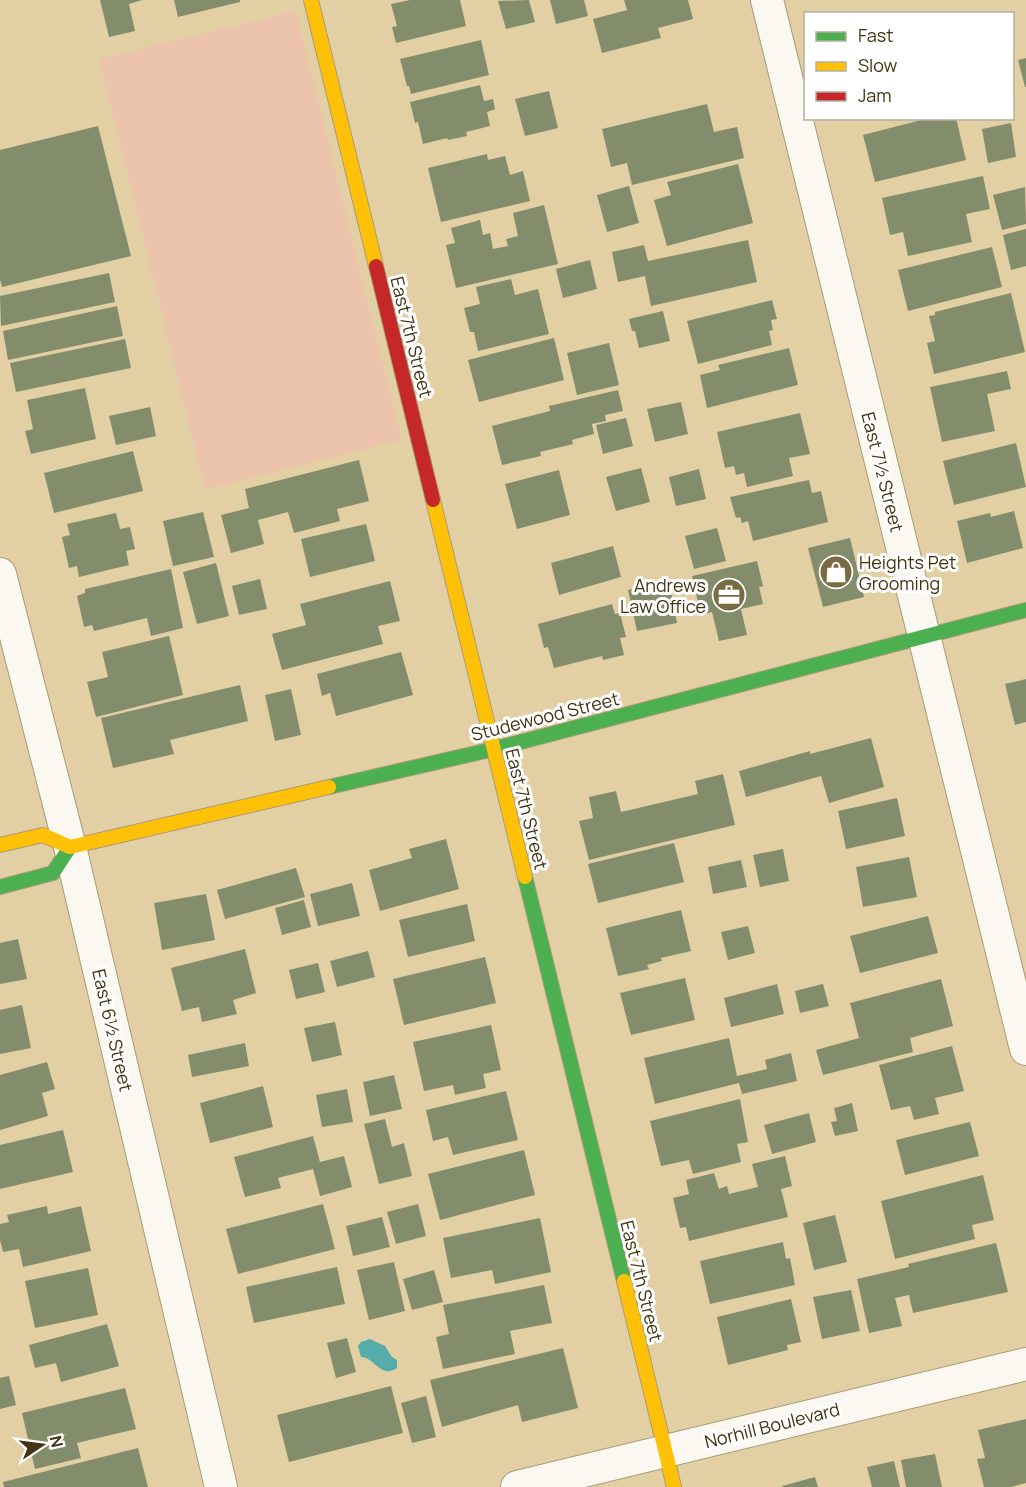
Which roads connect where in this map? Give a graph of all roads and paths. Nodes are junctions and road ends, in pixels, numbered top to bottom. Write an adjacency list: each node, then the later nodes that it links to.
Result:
1 (311, 0): 6 (street, East 7th Street)
2 (767, 0): 5 (street, East 7½ Street)
3 (0, 574): 8 (street, East 6½ Street)
4 (1026, 610): 5 (street, Studewood Street)
5 (924, 635): 6 (street, Studewood Street); 10 (street, East 7½ Street)
6 (494, 749): 8 (street, Studewood Street); 12 (street, East 7th Street)
7 (0, 845): 8 (street)
8 (70, 847): 9 (street); 13 (street, East 6½ Street)
9 (0, 886)
10 (1026, 1048)
11 (1026, 1364): 12 (street, Norhill Boulevard)
12 (665, 1451): 14 (street, Norhill Boulevard); 15 (street, East 7th Street)
13 (221, 1487)
14 (518, 1487)
15 (674, 1487)

